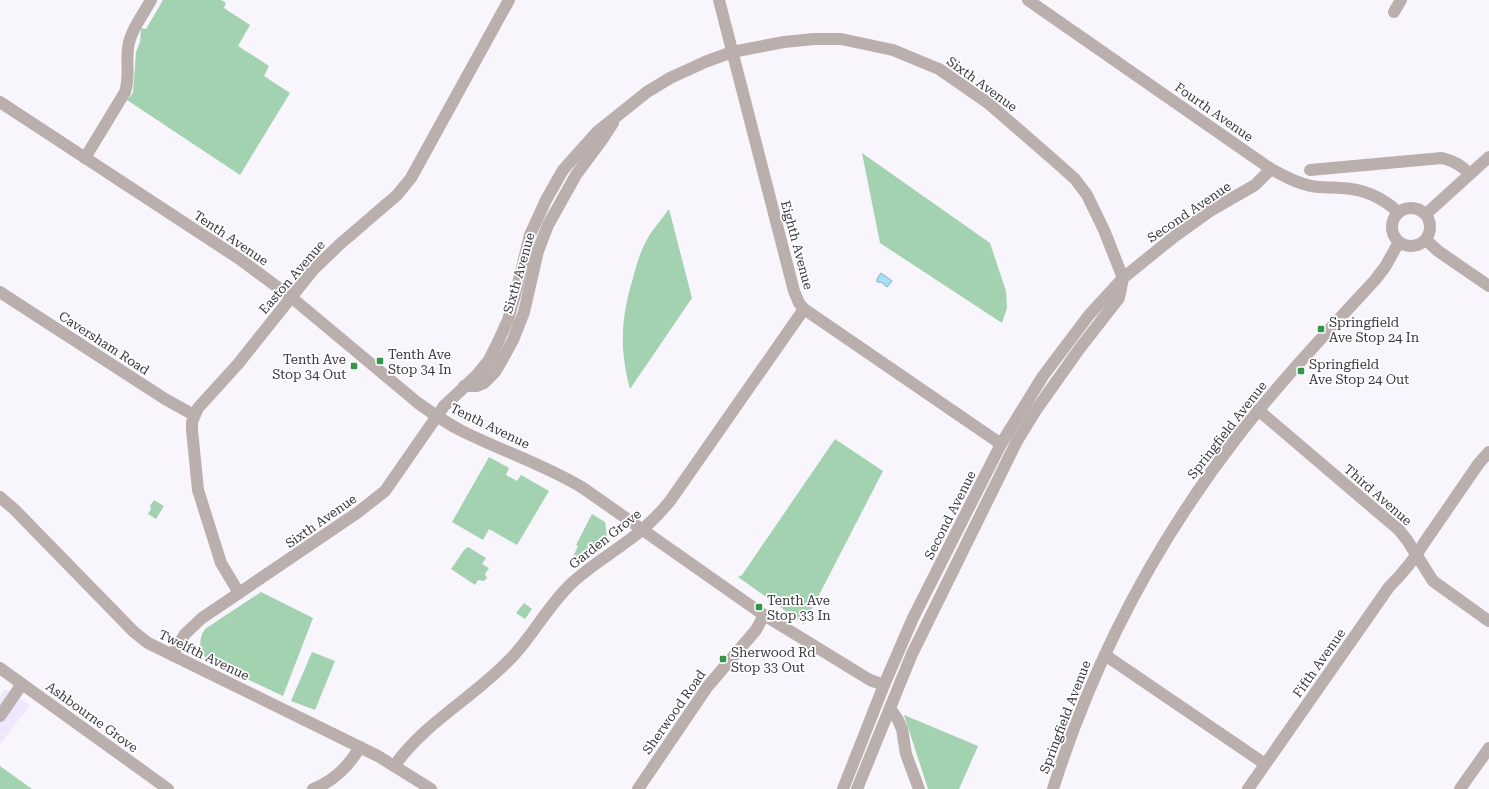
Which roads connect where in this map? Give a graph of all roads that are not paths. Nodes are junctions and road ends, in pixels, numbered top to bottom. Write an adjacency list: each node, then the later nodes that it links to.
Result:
1 (151, 0): 10 (street)
2 (508, 0): 21 (street, Easton Avenue)
3 (719, 0): 7 (street, Eighth Avenue)
4 (1028, 0): 11 (street, Fourth Avenue)
5 (1401, 0): 6 (street)
6 (1394, 12)
7 (732, 52): 18 (street, Sixth Avenue); 22 (street, Eighth Avenue); 25 (street, Sixth Avenue)
8 (0, 102): 10 (street, Tenth Avenue)
9 (1489, 157): 13 (street)
10 (86, 158): 21 (street, Tenth Avenue)
11 (1271, 168): 14 (street, Fourth Avenue); 18 (street, Second Avenue)
12 (1310, 170): 13 (street)
13 (1470, 174): 15 (street)
14 (1398, 212): 15 (street); 17 (street)
15 (1426, 214): 16 (street)
16 (1426, 240): 17 (street); 19 (street)
17 (1400, 242): 23 (street, Springfield Avenue)
18 (1122, 278): 26 (street, Second Avenue); 39 (street, Second Avenue)
19 (1489, 286)
20 (0, 292): 24 (street, Caversham Road)
21 (291, 297): 24 (street, Easton Avenue); 25 (street, Tenth Avenue)
22 (804, 309): 26 (street, Eighth Avenue); 29 (street, Garden Grove)
23 (1258, 410): 30 (street, Third Avenue); 35 (street, Springfield Avenue)
24 (194, 415): 31 (street)
25 (437, 416): 29 (street, Tenth Avenue); 31 (street, Sixth Avenue)
26 (1001, 444): 38 (street, Second Avenue)
27 (1489, 452): 30 (street, Fifth Avenue)
28 (0, 497): 34 (street, Twelfth Avenue)
29 (642, 530): 32 (street, Tenth Avenue); 44 (street, Garden Grove)
30 (1416, 556): 33 (street, Third Avenue); 43 (street, Fifth Avenue)
31 (239, 594): 34 (street, Sixth Avenue)
32 (764, 615): 38 (street, Tenth Avenue); 48 (street, Sherwood Road)
33 (1489, 622)
34 (172, 655): 41 (street, Twelfth Avenue)
35 (1105, 655): 43 (street, Springfield Avenue); 52 (street, Springfield Avenue)
36 (0, 668): 37 (street, Ashbourne Grove)
37 (22, 684): 40 (street); 45 (street, Ashbourne Grove)
38 (884, 685): 49 (street, Second Avenue)
39 (890, 708): 50 (street, Second Avenue); 51 (street)
40 (0, 716)
41 (360, 747): 44 (street, Twelfth Avenue); 46 (street)
42 (1489, 748): 54 (street)
43 (1265, 764): 53 (street, Fifth Avenue)
44 (394, 765): 47 (street, Twelfth Avenue)
45 (168, 789)
46 (313, 789)
47 (431, 789)
48 (638, 789)
49 (843, 789)
50 (858, 789)
51 (919, 789)
52 (1053, 789)
53 (1248, 789)
54 (1460, 789)

